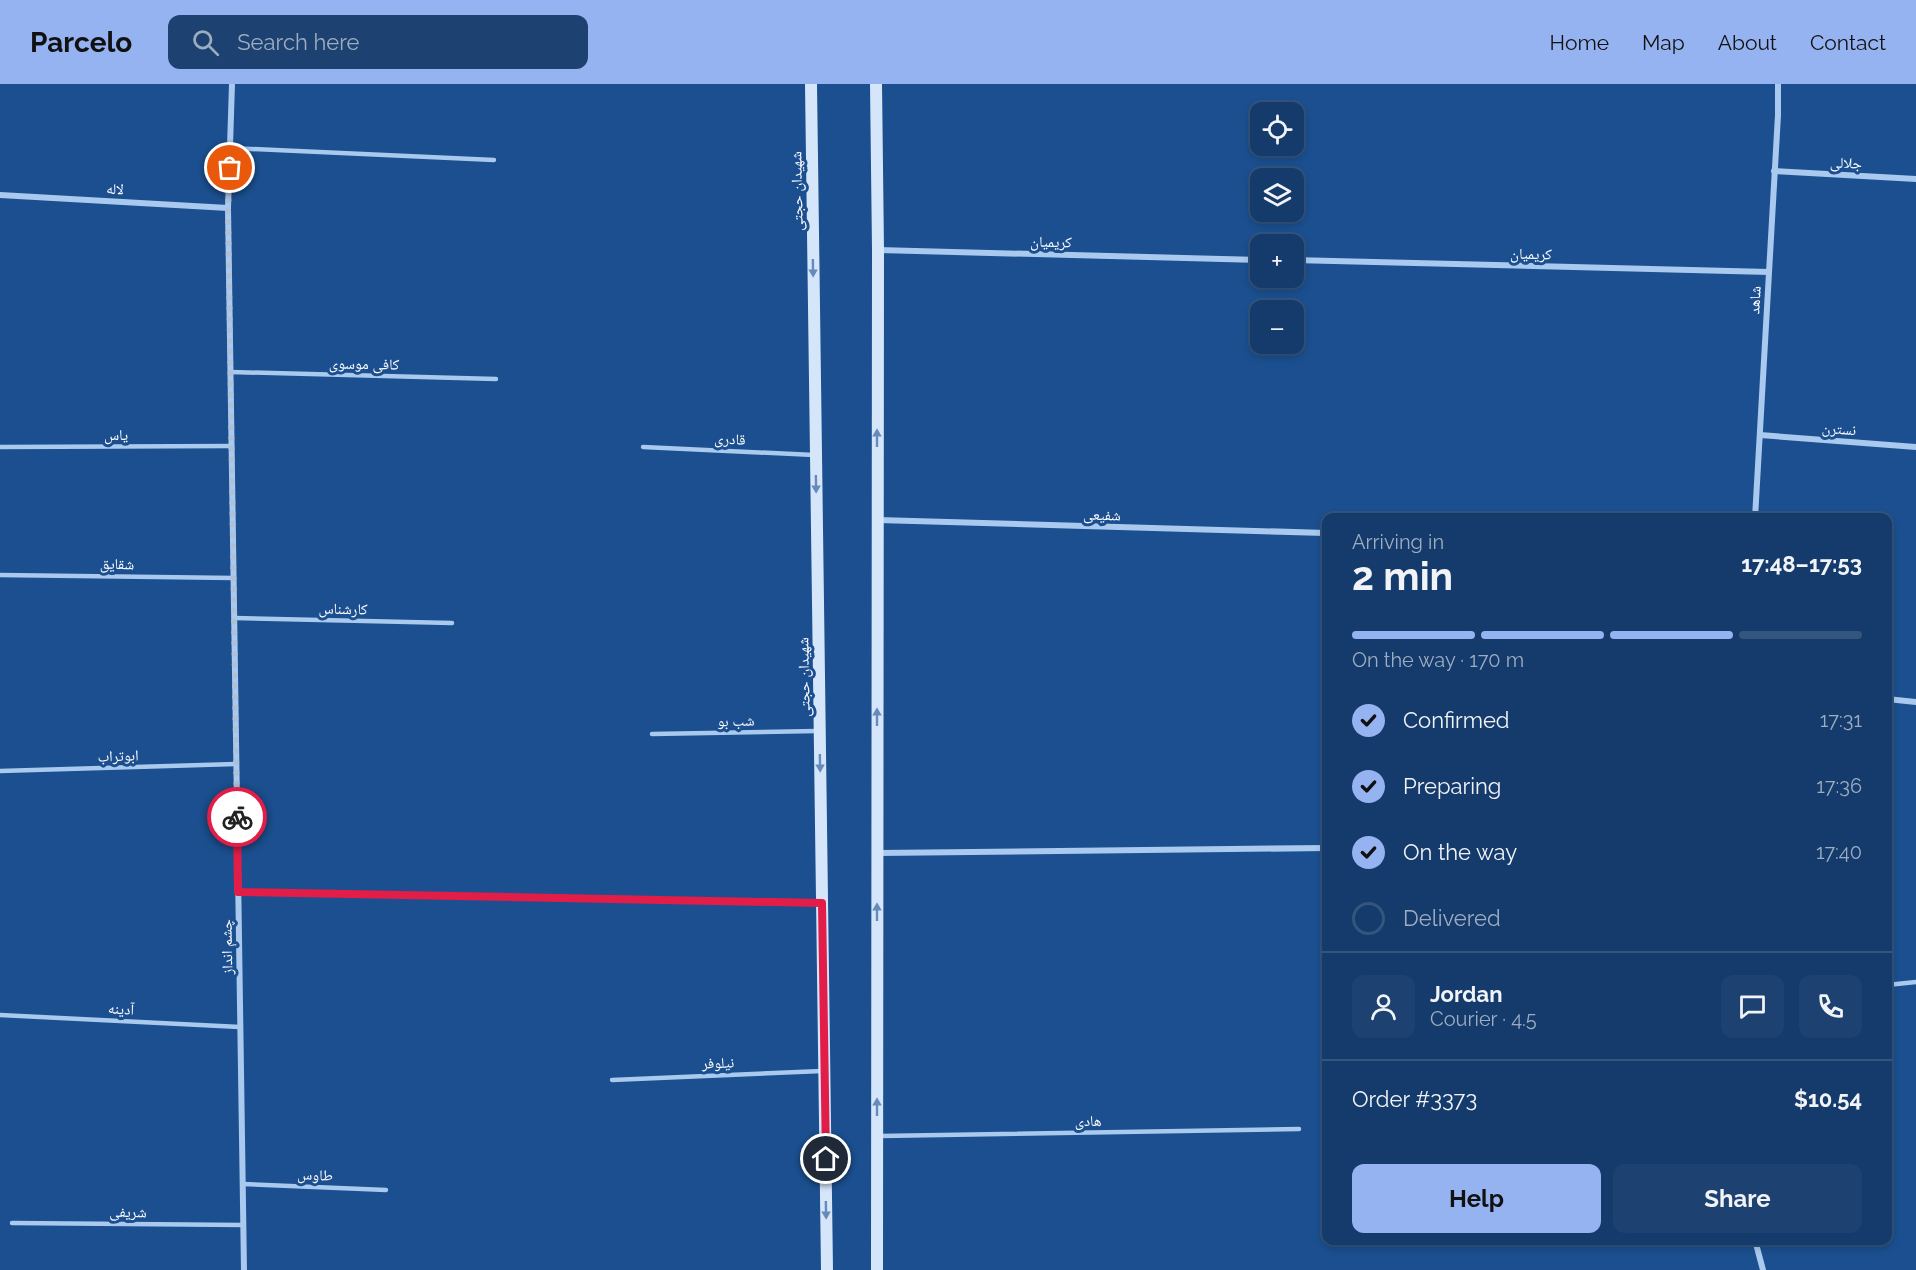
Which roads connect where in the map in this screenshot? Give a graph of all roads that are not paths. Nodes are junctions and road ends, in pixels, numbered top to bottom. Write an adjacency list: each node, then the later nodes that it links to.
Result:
1 (232, 84): 5 (street, چشم انداز)
2 (811, 84): 22 (main road, شهیدان حجتی, one-way to 22)
3 (876, 84): 11 (main road)
4 (1778, 84): 7 (street, شاهد)
5 (230, 148): 6 (lane); 10 (street, چشم انداز)
6 (494, 160)
7 (1774, 171): 8 (street, جلالی); 14 (street, شاهد)
8 (1916, 179)
9 (0, 195): 10 (street, لاله)
10 (228, 208): 15 (street, چشم انداز)
11 (878, 250): 12 (street, کریمیان); 24 (main road, one-way to 11)
12 (1250, 260)
13 (1304, 260): 14 (street, کریمیان)
14 (1768, 272): 17 (street, شاهد)
15 (231, 372): 16 (lane, کافی موسوی); 18 (street, چشم انداز)
16 (496, 379)
17 (1760, 435): 21 (street, نسترن); 23 (street, شاهد)
18 (232, 446): 19 (lane, یاس); 27 (street, چشم انداز)
19 (0, 447)
20 (643, 447): 22 (lane, قادری)
21 (1916, 447)
22 (816, 455): 32 (main road, شهیدان حجتی, one-way to 32)
23 (1755, 513)
24 (877, 520): 25 (street, شفیعی); 37 (main road, one-way to 24)
25 (1322, 534)
26 (0, 575): 27 (lane, شقایق)
27 (234, 578): 28 (street, چشم انداز)
28 (234, 618): 29 (lane, کارشناس); 34 (street, چشم انداز)
29 (452, 623)
30 (1892, 700): 31 (street)
31 (1916, 702)
32 (819, 731): 33 (lane, شب بو); 39 (main road, شهیدان حجتی, one-way to 39)
33 (652, 734)
34 (236, 764): 35 (lane, ابوتراب); 38 (street, چشم انداز)
35 (0, 771)
36 (1322, 848): 37 (street)
37 (877, 853): 47 (main road, one-way to 37)
38 (238, 892): 39 (street); 43 (street, چشم انداز)
39 (822, 903): 44 (main road, شهیدان حجتی)
40 (1916, 982): 41 (lane)
41 (1892, 984)
42 (0, 1015): 43 (lane, آدینه)
43 (240, 1027): 48 (street, چشم انداز)
44 (825, 1071): 45 (lane, نیلوفر); 54 (main road, شهیدان حجتی, one-way to 54)
45 (612, 1080)
46 (1299, 1129): 47 (lane, هادی)
47 (877, 1136): 55 (main road)
48 (243, 1184): 49 (lane, طاوس); 51 (street, چشم انداز)
49 (386, 1190)
50 (12, 1223): 51 (lane, شریفی)
51 (243, 1225): 53 (street, چشم انداز)
52 (1756, 1245): 56 (street)
53 (244, 1270)
54 (827, 1270)
55 (877, 1270)
56 (1763, 1270)

